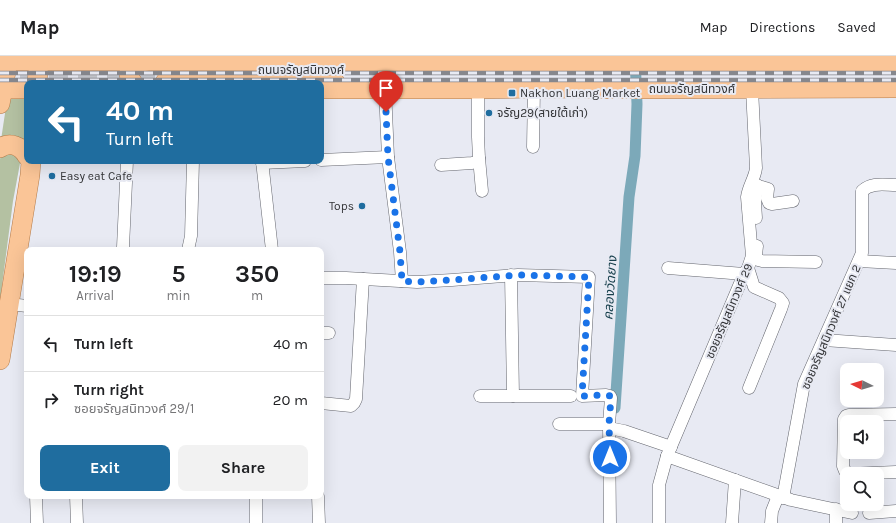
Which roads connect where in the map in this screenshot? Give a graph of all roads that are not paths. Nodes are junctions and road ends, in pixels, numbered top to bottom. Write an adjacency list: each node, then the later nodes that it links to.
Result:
1 (218, 58): 2 (main road, ถนนจรัญสนิทวงศ์); 3 (main road, ถนนจรัญสนิทวงศ์)
2 (358, 58): 4 (main road, ถนนจรัญสนิทวงศ์)
3 (142, 59): 9 (main road, ถนนจรัญสนิทวงศ์); 15 (main road)
4 (523, 59): 10 (main road, ถนนจรัญสนิทวงศ์)
5 (746, 59): 6 (main road, ถนนจรัญสนิทวงศ์); 10 (main road, ถนนจรัญสนิทวงศ์)
6 (818, 59): 7 (main road, ถนนจรัญสนิทวงศ์)
7 (874, 59): 11 (main road, ถนนจรัญสนิทวงศ์)
8 (4, 61): 9 (main road, ถนนจรัญสนิทวงศ์); 23 (main road)
9 (38, 61): 14 (main road)
10 (547, 61): 12 (main road)
11 (896, 62)
12 (438, 75): 13 (main road, ถนนจรัญสนิทวงศ์); 17 (main road)
13 (165, 76)
14 (37, 80)
15 (130, 80)
16 (324, 88): 19 (main road, ถนนจรัญสนิทวงศ์)
17 (541, 88): 20 (main road, ถนนจรัญสนิทวงศ์); 21 (main road, ถนนจรัญสนิทวงศ์); 24 (street)
18 (896, 88): 21 (main road, ถนนจรัญสนิทวงศ์)
19 (386, 89): 20 (main road, ถนนจรัญสนิทวงศ์); 27 (street)
20 (478, 89): 28 (street)
21 (752, 89): 35 (street, ซอยจรัญสนิทวงศ์ 29)
22 (24, 90): 23 (main road)
23 (1, 94)
24 (533, 147)
25 (0, 148): 26 (main road)
26 (24, 153)
27 (388, 157): 29 (street); 50 (street)
28 (479, 158): 34 (street); 37 (street)
29 (324, 160)
30 (31, 164): 51 (main road)
31 (127, 164): 39 (street)
32 (193, 164): 40 (street)
33 (262, 164): 41 (street)
34 (441, 165)
35 (754, 184): 38 (street); 43 (street); 46 (street, ซอยจรัญสนิทวงศ์ 29)
36 (896, 185): 42 (street, ซอยจรัญสนิทวงศ์ 27 แยก 2)
37 (482, 191)
38 (793, 201)
39 (123, 247)
40 (189, 247)
41 (272, 247)
42 (859, 261): 44 (street); 52 (street, ซอยจรัญสนิทวงศ์ 27 แยก 2)
43 (816, 262)
44 (896, 263)
45 (668, 268): 46 (street)
46 (746, 271): 55 (street); 63 (street, ซอยจรัญสนิทวงศ์ 29)
47 (510, 275): 50 (street); 57 (street); 58 (street)
48 (324, 278): 49 (street)
49 (363, 279): 50 (street); 59 (street)
50 (402, 281)
51 (18, 305): 54 (main road)
52 (824, 340): 53 (street); 66 (street, ซอยจรัญสนิทวงศ์ 27 แยก 2)
53 (896, 345)
54 (0, 360)
55 (749, 388)
56 (480, 396): 57 (street)
57 (513, 396): 58 (street)
58 (576, 396): 62 (street)
59 (324, 403)
60 (896, 414): 64 (street)
61 (559, 424): 62 (street)
62 (610, 427): 63 (street); 79 (street)
63 (669, 451): 65 (street); 80 (street, ซอยจรัญสนิทวงศ์ 29)
64 (896, 472)
65 (735, 480): 66 (street); 81 (street)
66 (781, 497): 71 (street); 82 (street, ซอยจรัญสนิทวงศ์ 27 แยก 2)
67 (36, 499): 75 (street)
68 (76, 499): 76 (street)
69 (258, 499): 77 (street)
70 (318, 499): 78 (street)
71 (836, 509): 73 (street); 83 (street)
72 (896, 511): 74 (street)
73 (852, 513)
74 (869, 513)
75 (37, 523)
76 (77, 523)
77 (256, 523)
78 (319, 523)
79 (610, 523)
80 (659, 523)
81 (732, 523)
82 (770, 523)
83 (836, 523)

